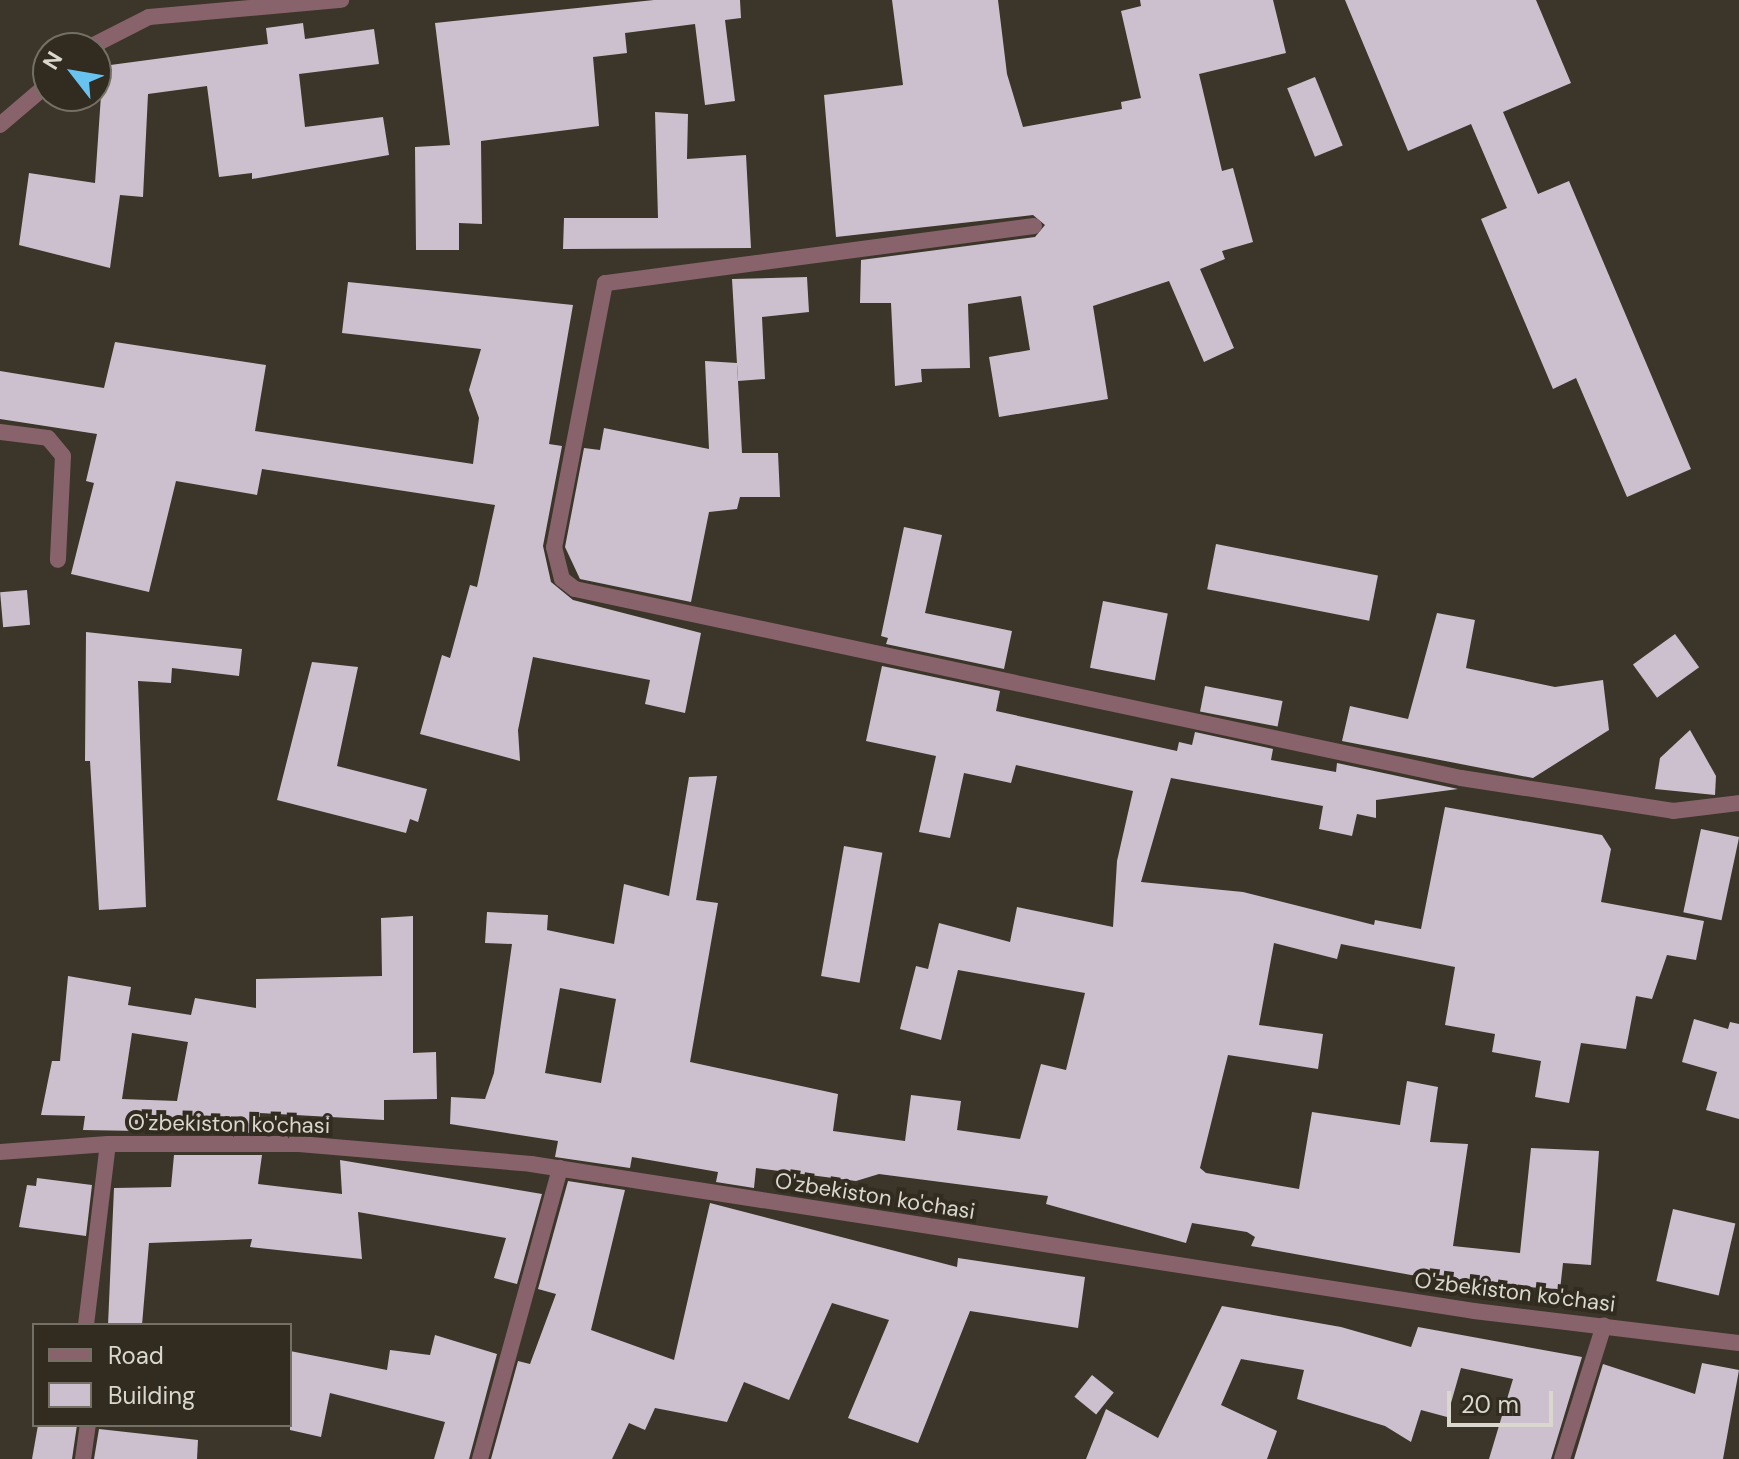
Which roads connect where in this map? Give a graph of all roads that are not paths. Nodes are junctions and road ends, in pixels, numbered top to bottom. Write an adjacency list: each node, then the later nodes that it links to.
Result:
1 (341, 0): 2 (street)
2 (112, 36)
3 (32, 98): 4 (street)
4 (0, 125)
5 (1034, 226): 8 (street)
6 (0, 432): 7 (street)
7 (58, 560)
8 (1739, 803)
9 (108, 1144): 10 (street, O'zbekiston ko'chasi); 11 (street, O'zbekiston ko'chasi); 12 (street)
10 (0, 1152)
11 (560, 1168): 13 (street, O'zbekiston ko'chasi); 17 (street)
12 (86, 1323)
13 (1604, 1325): 14 (street, O'zbekiston ko'chasi); 18 (street)
14 (1739, 1343)
15 (88, 1427): 16 (street)
16 (83, 1459)
17 (480, 1459)
18 (1562, 1459)

